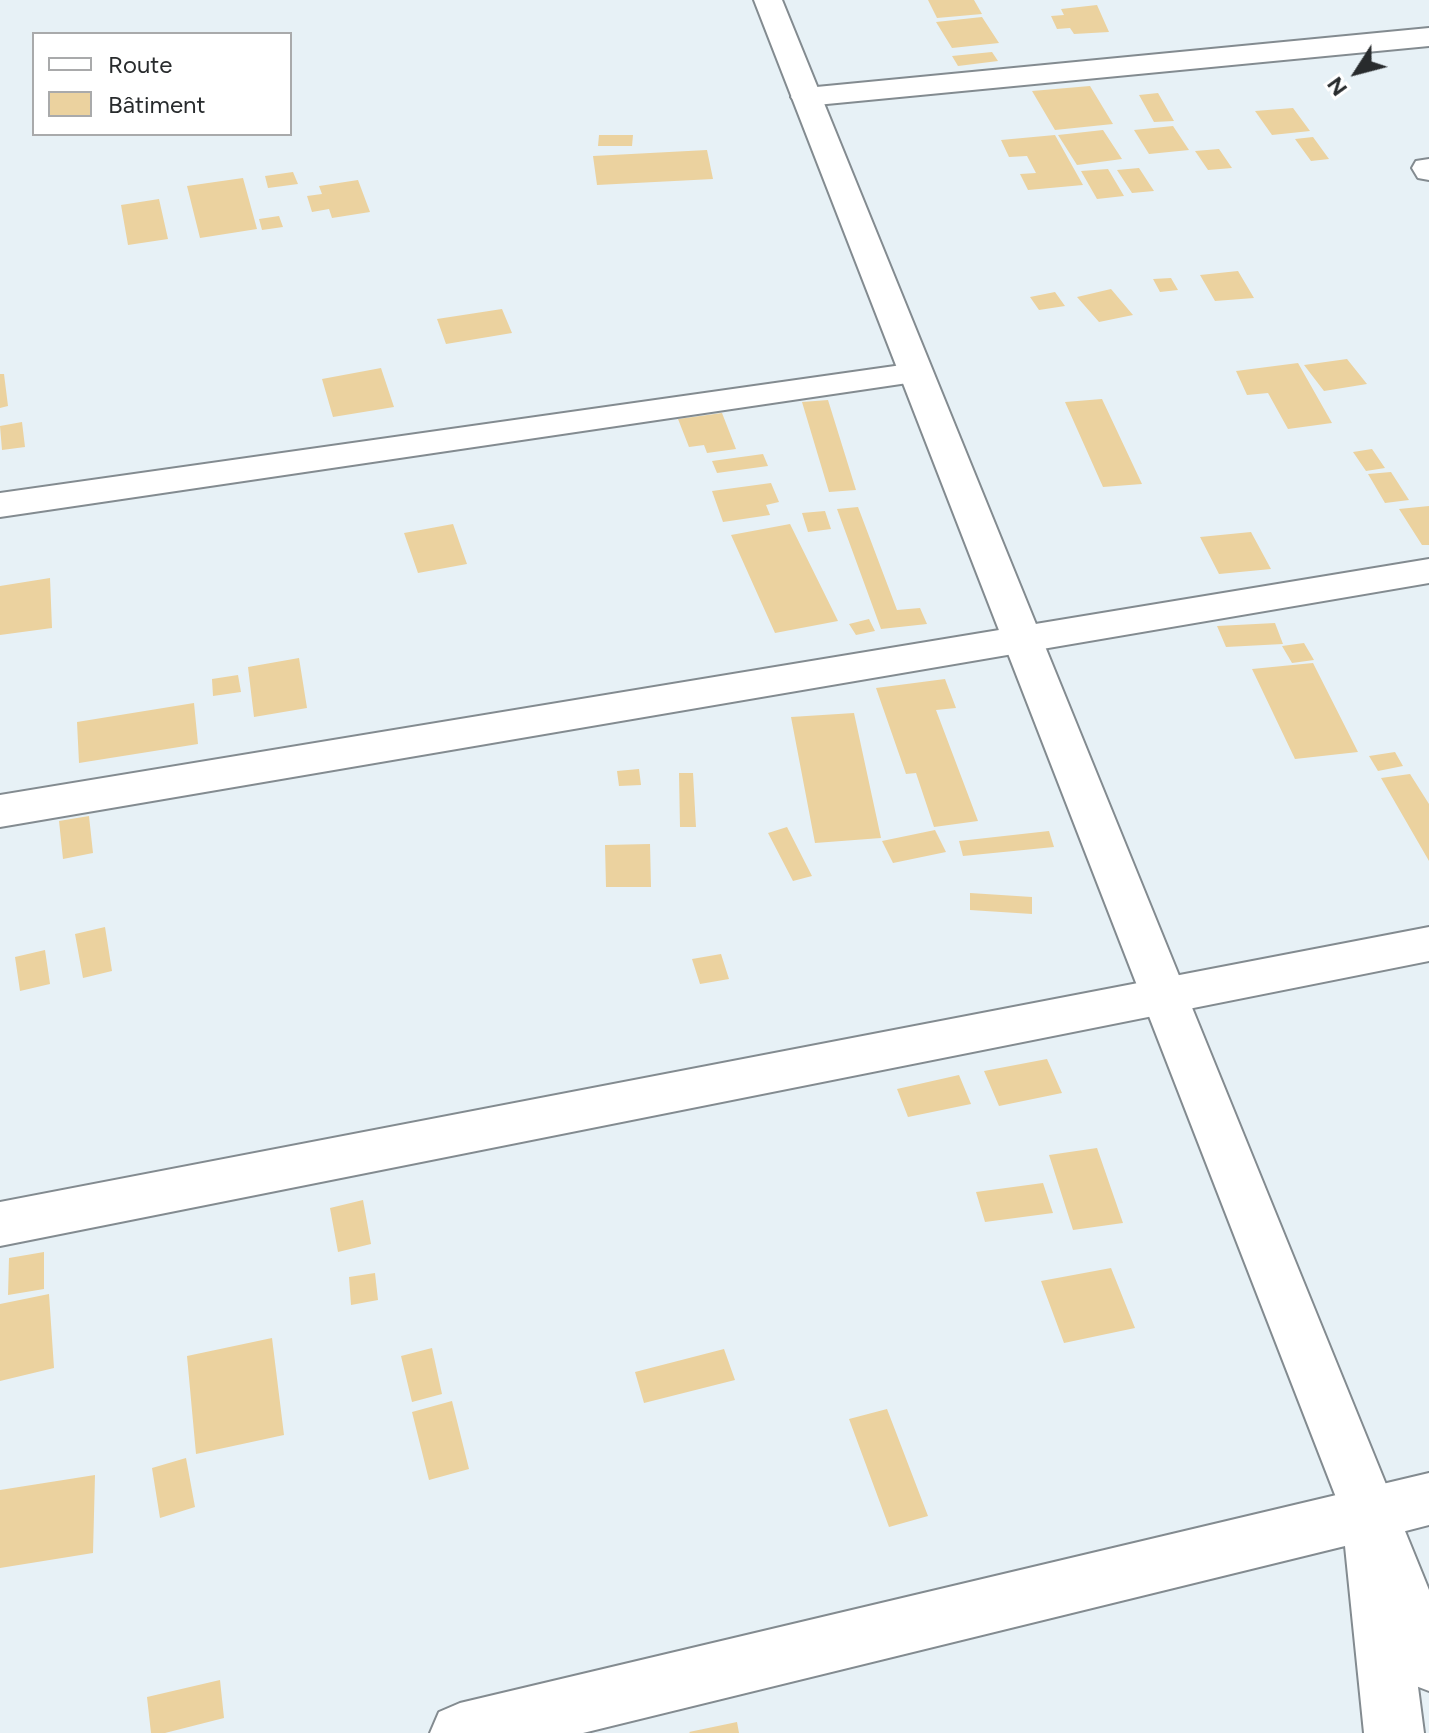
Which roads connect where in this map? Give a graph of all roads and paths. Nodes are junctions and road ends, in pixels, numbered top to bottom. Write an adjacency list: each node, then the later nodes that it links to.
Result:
1 (768, 0): 3 (street)
2 (1429, 37): 3 (street)
3 (806, 97): 4 (street)
4 (916, 373): 5 (street); 7 (street)
5 (0, 505)
6 (1429, 571): 7 (street)
7 (1022, 640): 8 (street); 10 (street)
8 (0, 811)
9 (1429, 944): 10 (street)
10 (1162, 996): 11 (street); 13 (street)
11 (0, 1224)
12 (1429, 1499): 13 (street)
13 (1368, 1514): 14 (street); 15 (street); 16 (street)
14 (1429, 1662)
15 (460, 1733)
16 (1394, 1733)

